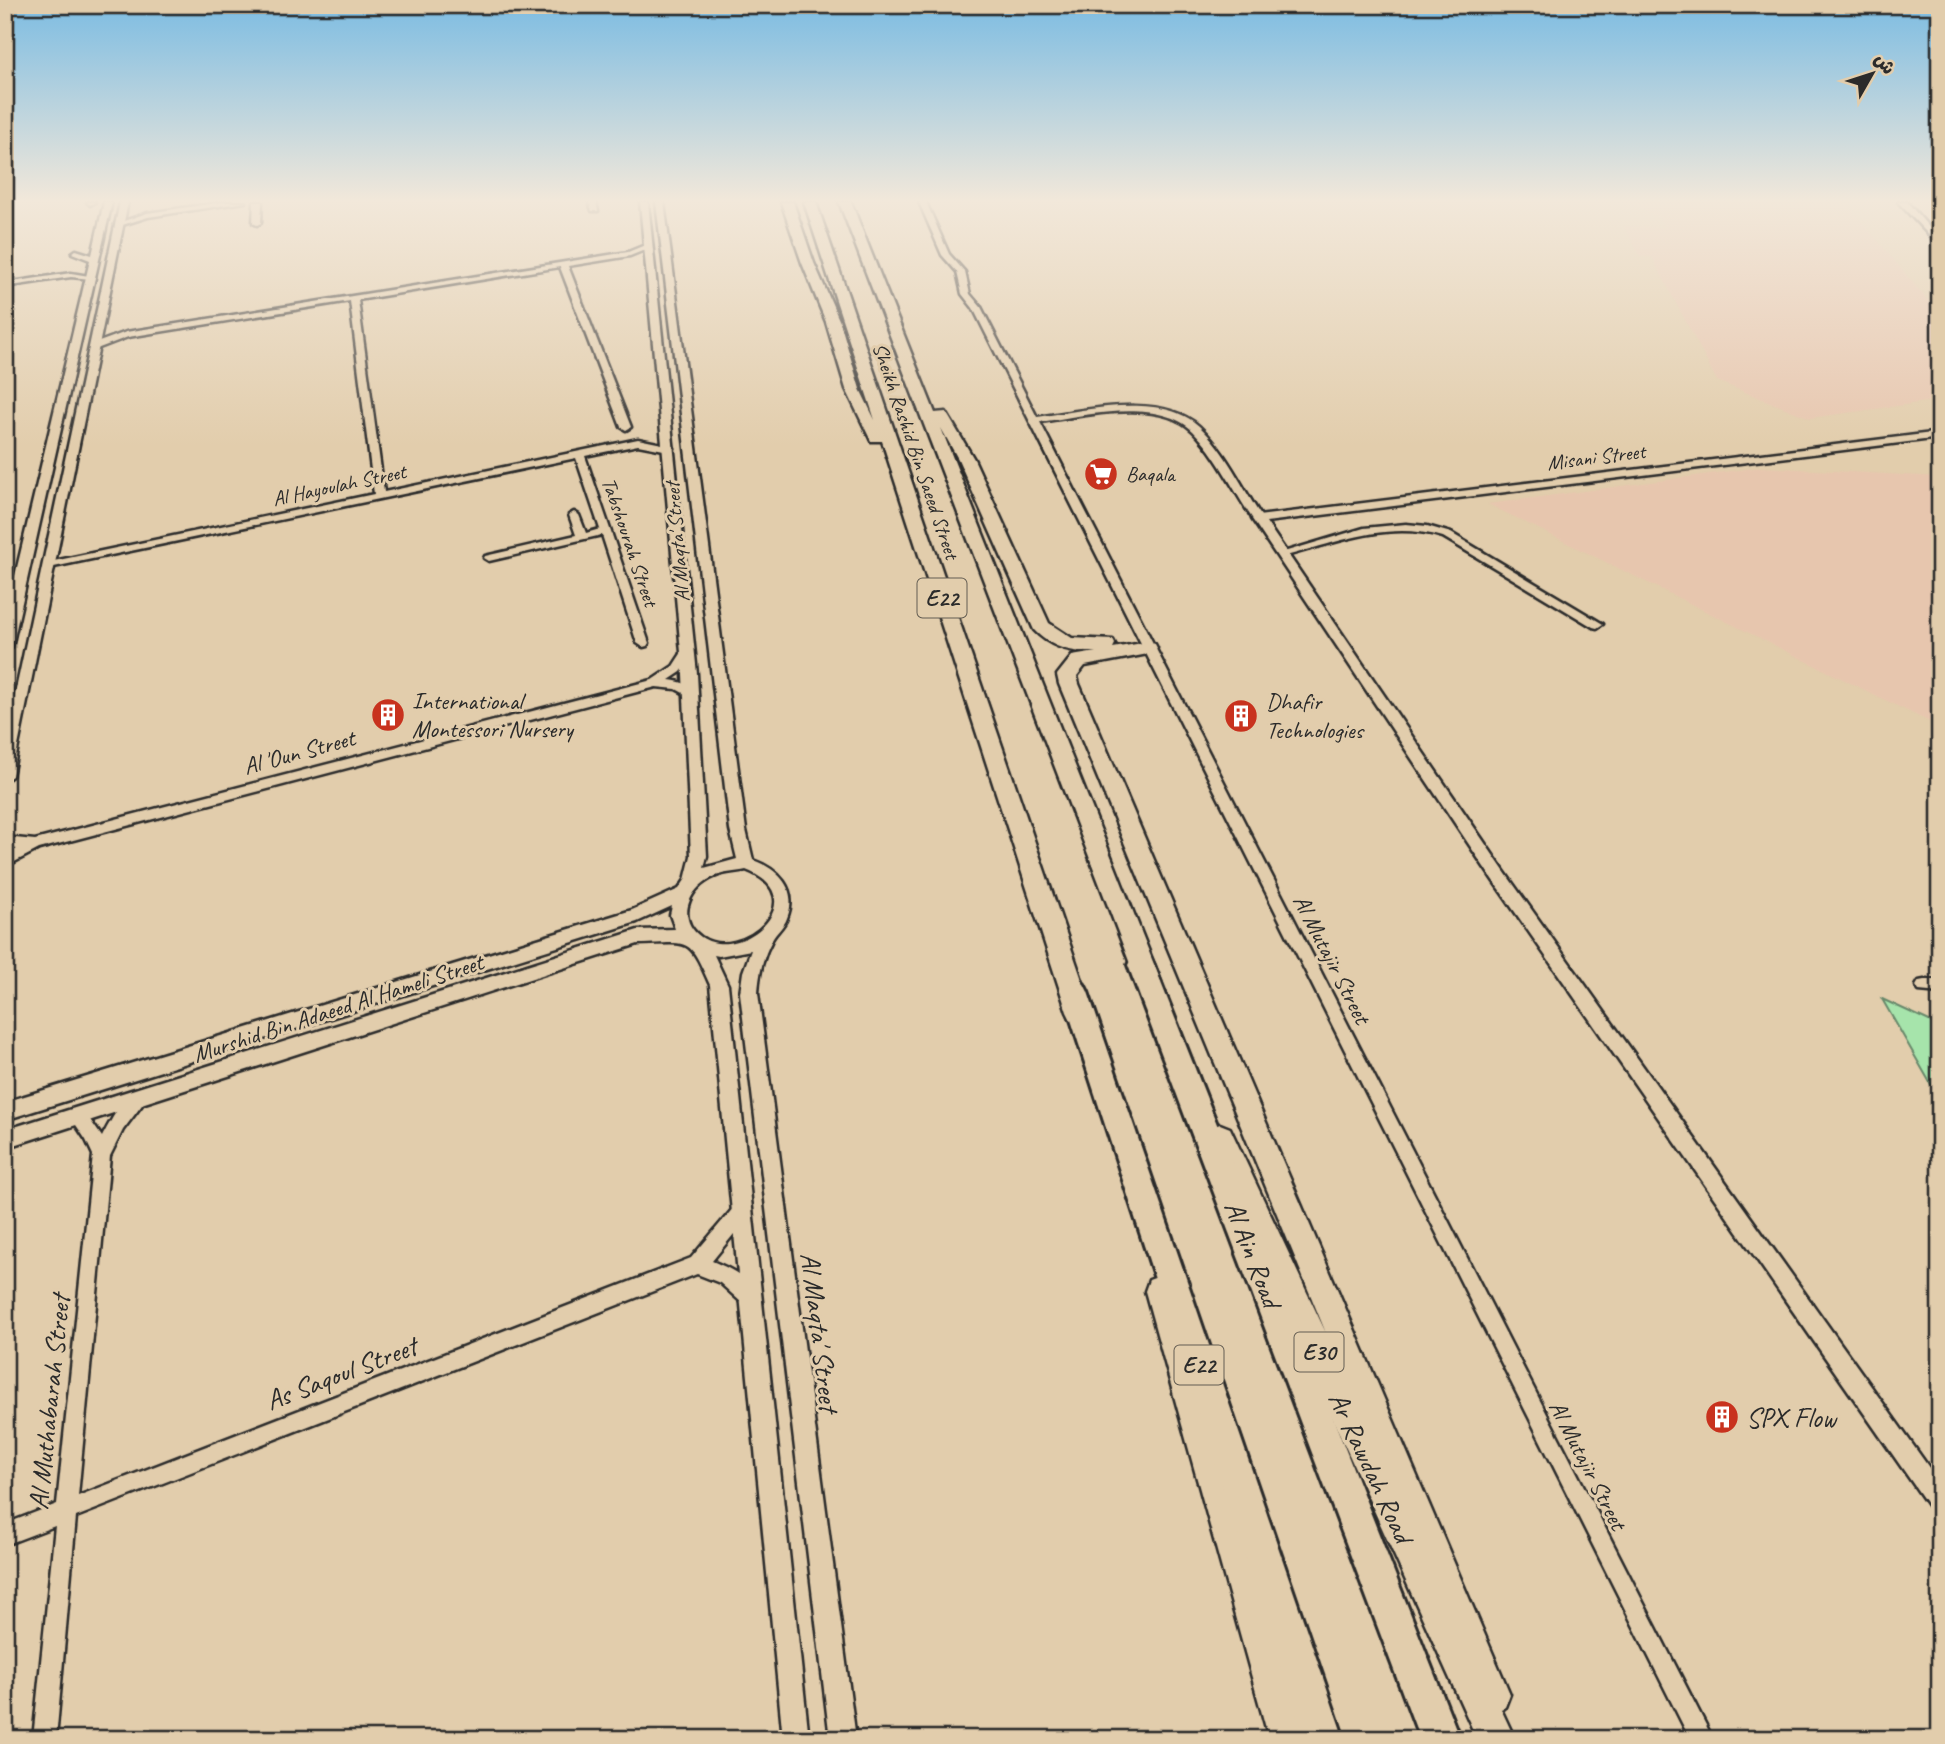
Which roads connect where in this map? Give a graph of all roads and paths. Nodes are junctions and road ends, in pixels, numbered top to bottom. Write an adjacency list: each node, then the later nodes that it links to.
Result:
1 (90, 283): 20 (street)
2 (107, 283): 13 (street)
3 (444, 283): 12 (street)
4 (570, 283): 23 (street)
5 (651, 283): 15 (street, Al Maqta' Street)
6 (670, 283): 18 (street, Al Maqta' Street)
7 (816, 283): 29 (highway)
8 (837, 283): 29 (highway, Sheikh Rashid Bin Saeed Street / E22)
9 (877, 283): 16 (highway, Sheikh Rashid Bin Saeed Street / E22)
10 (883, 283): 16 (highway)
11 (964, 283): 21 (street, Al Mutajir Street)
12 (354, 298): 14 (street); 30 (street)
13 (97, 332): 14 (street); 17 (street)
14 (126, 334): 17 (street)
15 (657, 335): 18 (street); 22 (street, Al Maqta' Street)
16 (899, 339): 43 (highway); 56 (highway, Sheikh Rashid Bin Saeed Street / E22)
17 (94, 346): 19 (street)
18 (679, 352): 37 (street, Al Maqta' Street)
19 (90, 366): 20 (street); 33 (street)
20 (72, 368): 34 (street)
21 (1033, 420): 32 (street); 43 (street, Al Mutajir Street)
22 (667, 426): 25 (street, Al Hayoulah Street); 26 (street, Al Maqta' Street)
23 (626, 427)
24 (1940, 435): 32 (street, Misani Street)
25 (638, 442): 26 (street, Al Hayoulah Street); 27 (street, Al Hayoulah Street)
26 (669, 448): 28 (street, Al Maqta' Street)
27 (580, 455): 30 (street, Al Hayoulah Street); 35 (street, Tabshourah Street)
28 (670, 463): 37 (street); 45 (street, Al Maqta' Street)
29 (901, 476): 57 (highway, Sheikh Rashid Bin Saeed Street / E22)
30 (379, 496): 40 (street, Al Hayoulah Street)
31 (574, 515): 36 (street)
32 (1258, 519): 38 (street)
33 (57, 526): 34 (street); 40 (street)
34 (33, 530): 44 (street)
35 (606, 531): 36 (street); 42 (street, Tabshourah Street)
36 (582, 537): 39 (street)
37 (701, 543): 52 (street, Al Maqta' Street)
38 (1282, 554): 41 (street); 66 (street)
39 (489, 558)
40 (49, 565): 48 (street)
41 (1597, 624)
42 (643, 643)
43 (1146, 643): 76 (highway); 77 (street, Al Mutajir Street)
44 (5, 647)
45 (688, 652): 46 (street, Al 'Oun Street); 47 (street, Al Maqta' Street)
46 (656, 682): 47 (street, Al 'Oun Street); 50 (street, Al 'Oun Street)
47 (691, 692): 53 (street, Al Maqta' Street)
48 (5, 776)
49 (5, 842): 50 (street, Al 'Oun Street)
50 (35, 845): 51 (street, Al 'Oun Street)
51 (5, 862)
52 (746, 864): 53 (street); 54 (street)
53 (687, 887): 55 (street); 59 (street, Murshid Bin Adaeed Al Hameli Street)
54 (766, 934): 55 (street); 71 (street, Al Maqta' Street)
55 (694, 941): 58 (street, Murshid Bin Adaeed Al Hameli Street); 63 (street)
56 (1142, 965): 74 (highway, Al Ain Road / E22); 75 (highway, Ar Rawdah Road / E30)
57 (1075, 992): 72 (highway); 73 (highway, E22)
58 (140, 1097): 60 (street, Murshid Bin Adaeed Al Hameli Street); 62 (street, Al Muthabarah Street)
59 (5, 1111)
60 (78, 1116): 61 (street, Murshid Bin Adaeed Al Hameli Street); 62 (street)
61 (5, 1139)
62 (102, 1155): 67 (street, Al Muthabarah Street)
63 (741, 1212): 64 (street, As Saqoul Street); 65 (street)
64 (697, 1265): 65 (street); 67 (street, As Saqoul Street)
65 (749, 1296): 70 (street)
66 (1940, 1503)
67 (66, 1510): 68 (street, As Saqoul Street); 69 (street, Al Muthabarah Street)
68 (5, 1535)
69 (44, 1739)
70 (796, 1739)
71 (843, 1739)
72 (1288, 1739)
73 (1324, 1739)
74 (1440, 1739)
75 (1496, 1739)
76 (1510, 1739)
77 (1702, 1739)

